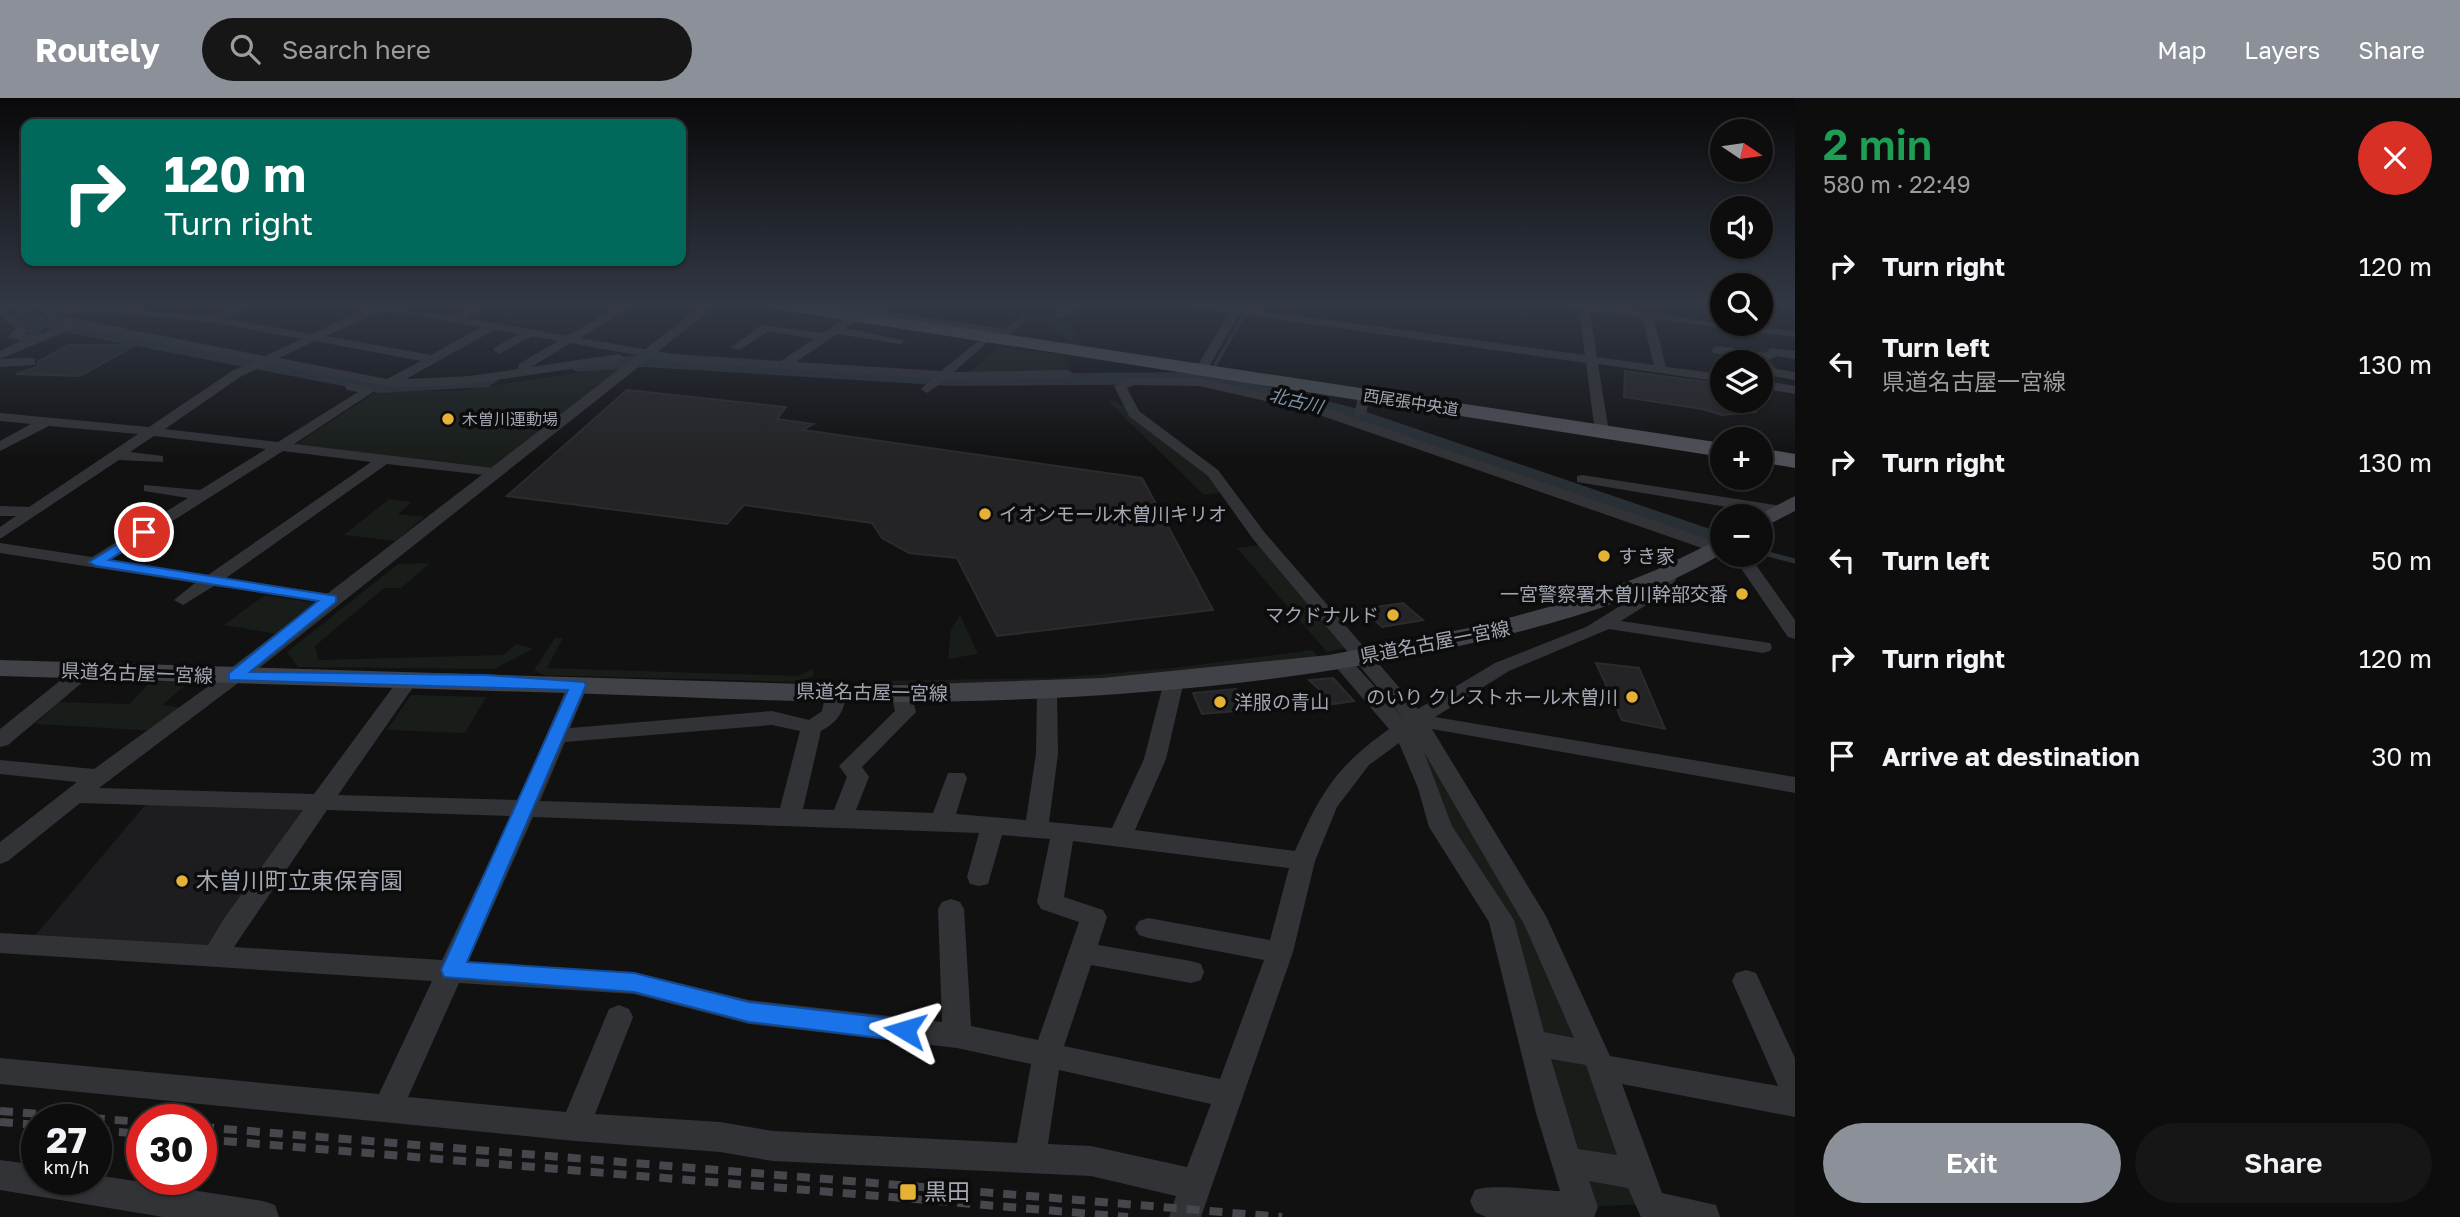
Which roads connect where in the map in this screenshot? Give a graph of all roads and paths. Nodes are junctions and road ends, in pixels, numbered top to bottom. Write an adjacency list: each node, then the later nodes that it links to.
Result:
1 (223, 355): 20 (street)
2 (274, 355): 20 (street)
3 (413, 355): 16 (street)
4 (439, 355): 16 (street)
5 (543, 355): 25 (street)
6 (627, 355): 15 (street)
7 (642, 355): 15 (street)
8 (797, 355): 21 (street)
9 (966, 355): 31 (street)
10 (1106, 355): 23 (main road, 西尾張中央道)
11 (1212, 355): 23 (street)
12 (1565, 355): 17 (street)
13 (1590, 355): 17 (street)
14 (1657, 355): 22 (street)
15 (638, 358): 21 (street); 25 (street); 47 (street)
16 (432, 359): 30 (street)
17 (1591, 359): 22 (street); 38 (street)
18 (32, 362): 19 (street)
19 (0, 363)
20 (257, 363): 30 (street); 37 (street); 39 (street)
21 (783, 365): 31 (street)
22 (1661, 369): 28 (street)
23 (1202, 370): 32 (main road, 西尾張中央道)
24 (1773, 372): 29 (street)
25 (513, 373): 30 (street)
26 (1068, 374): 31 (street)
27 (486, 375): 30 (street)
28 (1710, 375)
29 (1795, 376)
30 (392, 381)
31 (937, 381)
32 (1245, 385): 38 (main road, 西尾張中央道); 57 (street); 69 (street)
33 (1773, 386): 34 (street)
34 (1795, 390)
35 (0, 417): 36 (street)
36 (45, 422): 37 (street); 40 (street)
37 (151, 431): 39 (street); 42 (street)
38 (1602, 432): 41 (main road, 西尾張中央道)
39 (283, 446): 44 (street); 51 (street)
40 (0, 447)
41 (1710, 448)
42 (117, 455): 45 (street); 54 (street)
43 (1773, 457): 46 (main road)
44 (384, 458): 47 (street); 63 (street)
45 (158, 459)
46 (1795, 461)
47 (493, 472): 64 (street)
48 (1582, 479): 50 (street)
49 (149, 488): 51 (street)
50 (1658, 491): 52 (street); 56 (street)
51 (204, 495): 60 (street)
52 (1788, 507)
53 (0, 511): 54 (street)
54 (32, 512): 55 (street)
55 (0, 534)
56 (1710, 541)
57 (1710, 543)
58 (0, 548): 60 (street)
59 (1710, 553): 62 (main road, 県道名古屋一宮線)
60 (96, 562): 63 (street)
61 (1749, 567): 67 (street)
62 (1671, 572): 66 (street); 69 (main road, 県道名古屋一宮線)
63 (211, 580): 64 (street); 65 (street)
64 (331, 599): 72 (street)
65 (183, 600)
66 (1607, 621): 68 (street); 79 (street)
67 (1792, 626)
68 (1763, 647)
69 (1352, 659): 74 (main road, 県道名古屋一宮線); 79 (street)
70 (0, 668): 71 (main road, 県道名古屋一宮線)
71 (83, 672): 72 (main road, 県道名古屋一宮線); 82 (street)
72 (235, 676): 73 (main road, 県道名古屋一宮線); 84 (street)
73 (408, 680): 75 (main road, 県道名古屋一宮線); 88 (street)
74 (1174, 681): 76 (main road, 県道名古屋一宮線); 96 (street)
75 (578, 685): 77 (main road, 県道名古屋一宮線); 81 (street)
76 (1046, 690): 78 (main road, 県道名古屋一宮線); 94 (street)
77 (836, 692): 78 (main road, 県道名古屋一宮線); 80 (street)
78 (901, 693): 91 (street)
79 (1408, 725): 86 (street); 98 (street); 101 (street); 102 (street)
80 (811, 727): 81 (street); 90 (street)
81 (554, 736): 89 (street)
82 (0, 740)
83 (0, 767): 84 (street)
84 (98, 777): 87 (street)
85 (956, 778): 92 (street)
86 (1795, 785)
87 (75, 795): 88 (street); 97 (street)
88 (321, 803): 89 (street); 107 (street)
89 (525, 810): 90 (street); 108 (street)
90 (789, 818): 91 (street)
91 (842, 818): 92 (street)
92 (942, 821): 93 (street)
93 (992, 826): 94 (street); 99 (street)
94 (1036, 831): 95 (street)
95 (1063, 834): 96 (street); 106 (street)
96 (1120, 838): 98 (street)
97 (0, 855)
98 (1303, 861): 105 (street)
99 (979, 877)
100 (951, 909): 112 (street)
101 (1501, 920): 102 (street); 113 (street)
102 (1537, 923): 115 (street)
103 (1148, 928): 105 (street)
104 (0, 943): 107 (street)
105 (1280, 952): 118 (street)
106 (1082, 953): 109 (street); 114 (street)
107 (216, 956): 108 (street)
108 (452, 970): 112 (street); 120 (street)
109 (1191, 971)
110 (1746, 981): 117 (street)
111 (619, 1017): 121 (street)
112 (957, 1037): 114 (street)
113 (1533, 1044): 115 (street); 123 (street)
114 (1047, 1055): 118 (street); 122 (street)
115 (1598, 1060): 119 (street); 124 (street)
116 (0, 1071): 120 (street)
117 (1795, 1091)
118 (1228, 1094): 126 (street)
119 (1795, 1103)
120 (387, 1109): 121 (street)
121 (575, 1127): 122 (street)
122 (1030, 1160): 126 (street)
123 (1567, 1161): 124 (street); 127 (street)
124 (1638, 1174): 131 (street)
125 (0, 1175): 128 (street)
126 (1196, 1185): 130 (street)
127 (1486, 1201)
128 (215, 1214): 129 (street)
129 (263, 1217)
130 (1185, 1217)
131 (1704, 1217)

